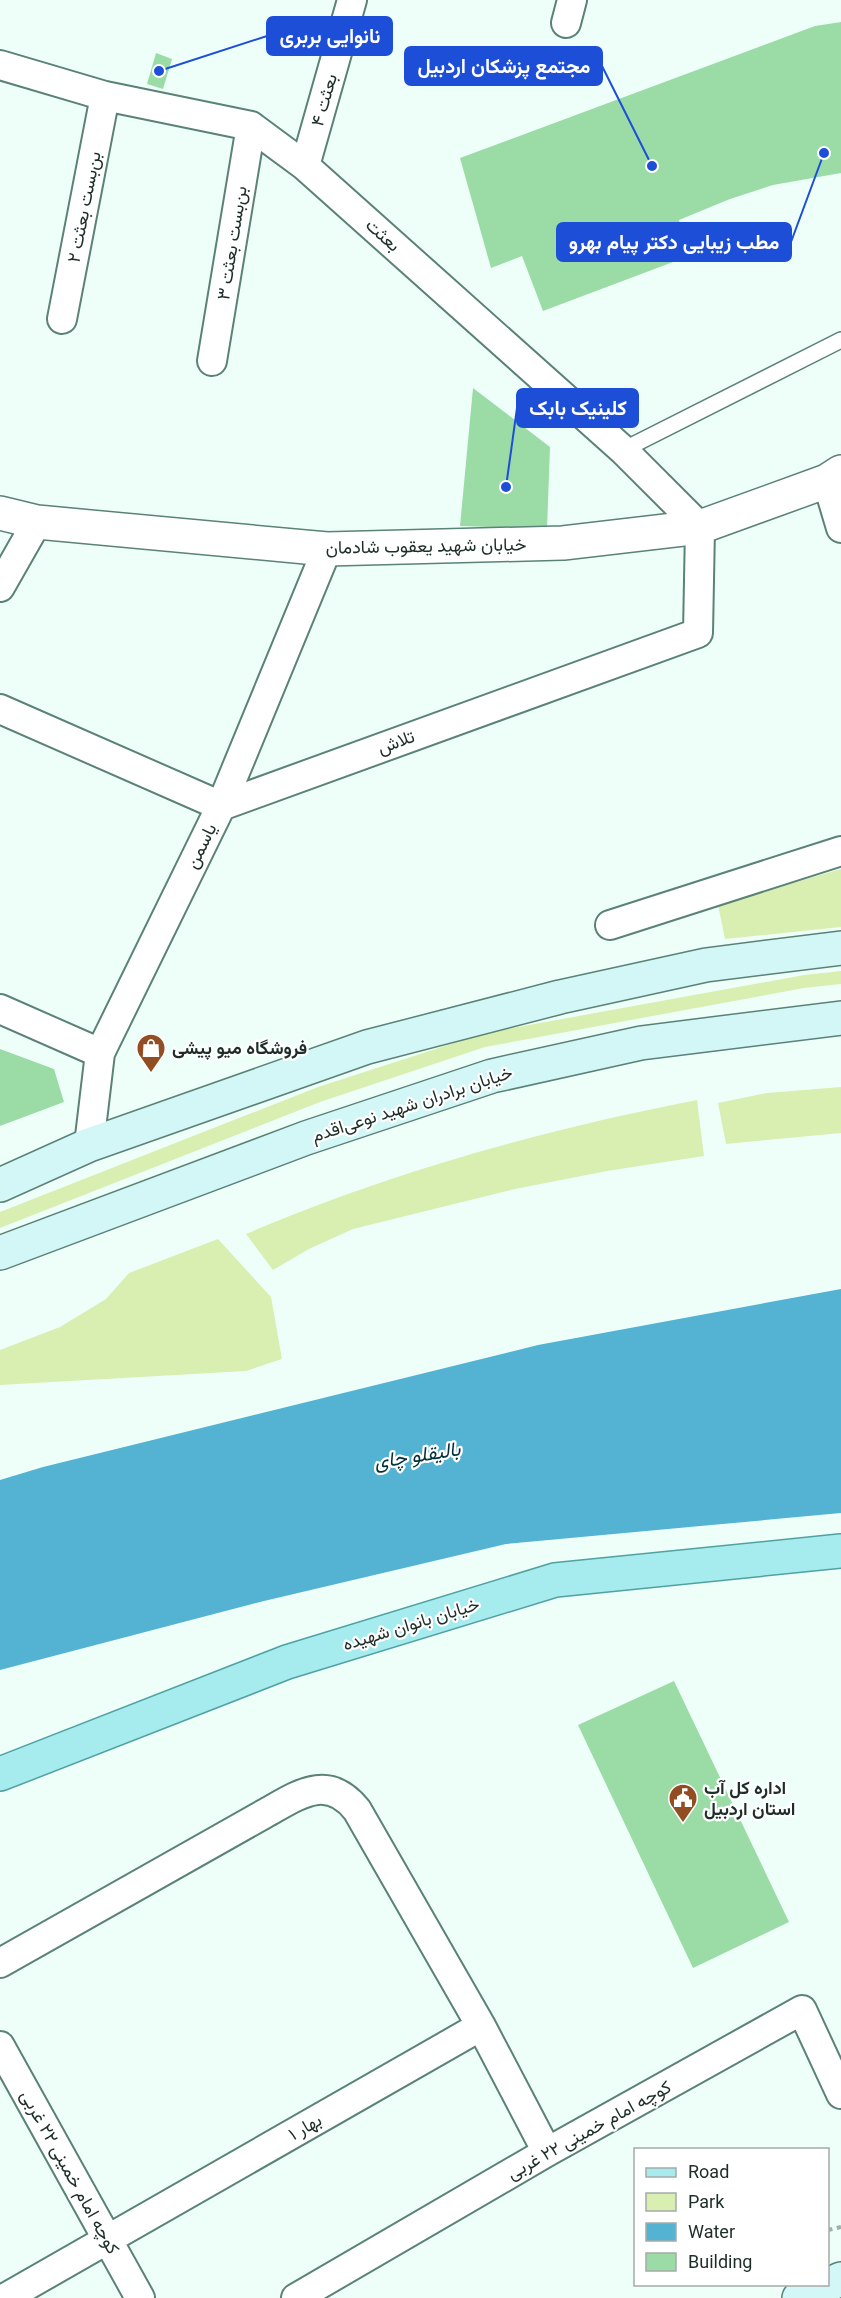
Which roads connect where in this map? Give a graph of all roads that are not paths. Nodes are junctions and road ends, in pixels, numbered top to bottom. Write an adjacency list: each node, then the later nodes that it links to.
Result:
1 (352, 0): 5 (street, بعثت ۴)
2 (0, 65): 3 (street, بعثت)
3 (105, 96): 4 (street, بعثت); 6 (street, بن‌بست بعثت ۲)
4 (251, 126): 5 (street, بعثت); 8 (street, بن‌بست بعثت ۳)
5 (305, 166): 9 (street, بعثت)
6 (62, 319)
7 (841, 340): 9 (lane)
8 (212, 361)
9 (623, 450): 13 (street, بعثت)
10 (834, 477): 13 (street, خیابان شهید یعقوب شادمان); 14 (street)
11 (0, 513): 12 (street, خیابان شهید یعقوب شادمان)
12 (37, 522): 15 (street, خیابان شهید یعقوب شادمان); 16 (street)
13 (700, 527): 15 (street, خیابان شهید یعقوب شادمان); 18 (street, تلاش)
14 (841, 528)
15 (327, 549): 18 (street, یاسمن)
16 (0, 586)
17 (0, 709): 18 (street)
18 (221, 806): 24 (street, یاسمن)
19 (841, 851): 20 (street)
20 (610, 925)
21 (841, 948): 25 (main road)
22 (0, 1009): 24 (street)
23 (841, 1018): 27 (main road, خیابان برادران شهید نوعی‌اقدم)
24 (100, 1053): 25 (street, یاسمن)
25 (89, 1145): 26 (main road)
26 (0, 1185)
27 (0, 1253)
28 (841, 1551): 29 (main road, خیابان بانوان شهیده)
29 (0, 1774)
30 (0, 1963): 31 (street)
31 (481, 2026): 34 (street); 35 (street, بهار ۱)
32 (0, 2046): 35 (street, کوچه امام خمینی ۲۲ غربی)
33 (841, 2094): 34 (street, کوچه امام خمینی ۲۲ غربی)
34 (547, 2152): 39 (street, کوچه امام خمینی ۲۲ غربی)
35 (107, 2241): 37 (street, بهار ۱); 38 (street, کوچه امام خمینی ۲۲ غربی)
36 (826, 2286): 40 (main road)
37 (5, 2298)
38 (140, 2298)
39 (296, 2298)
40 (799, 2298)

